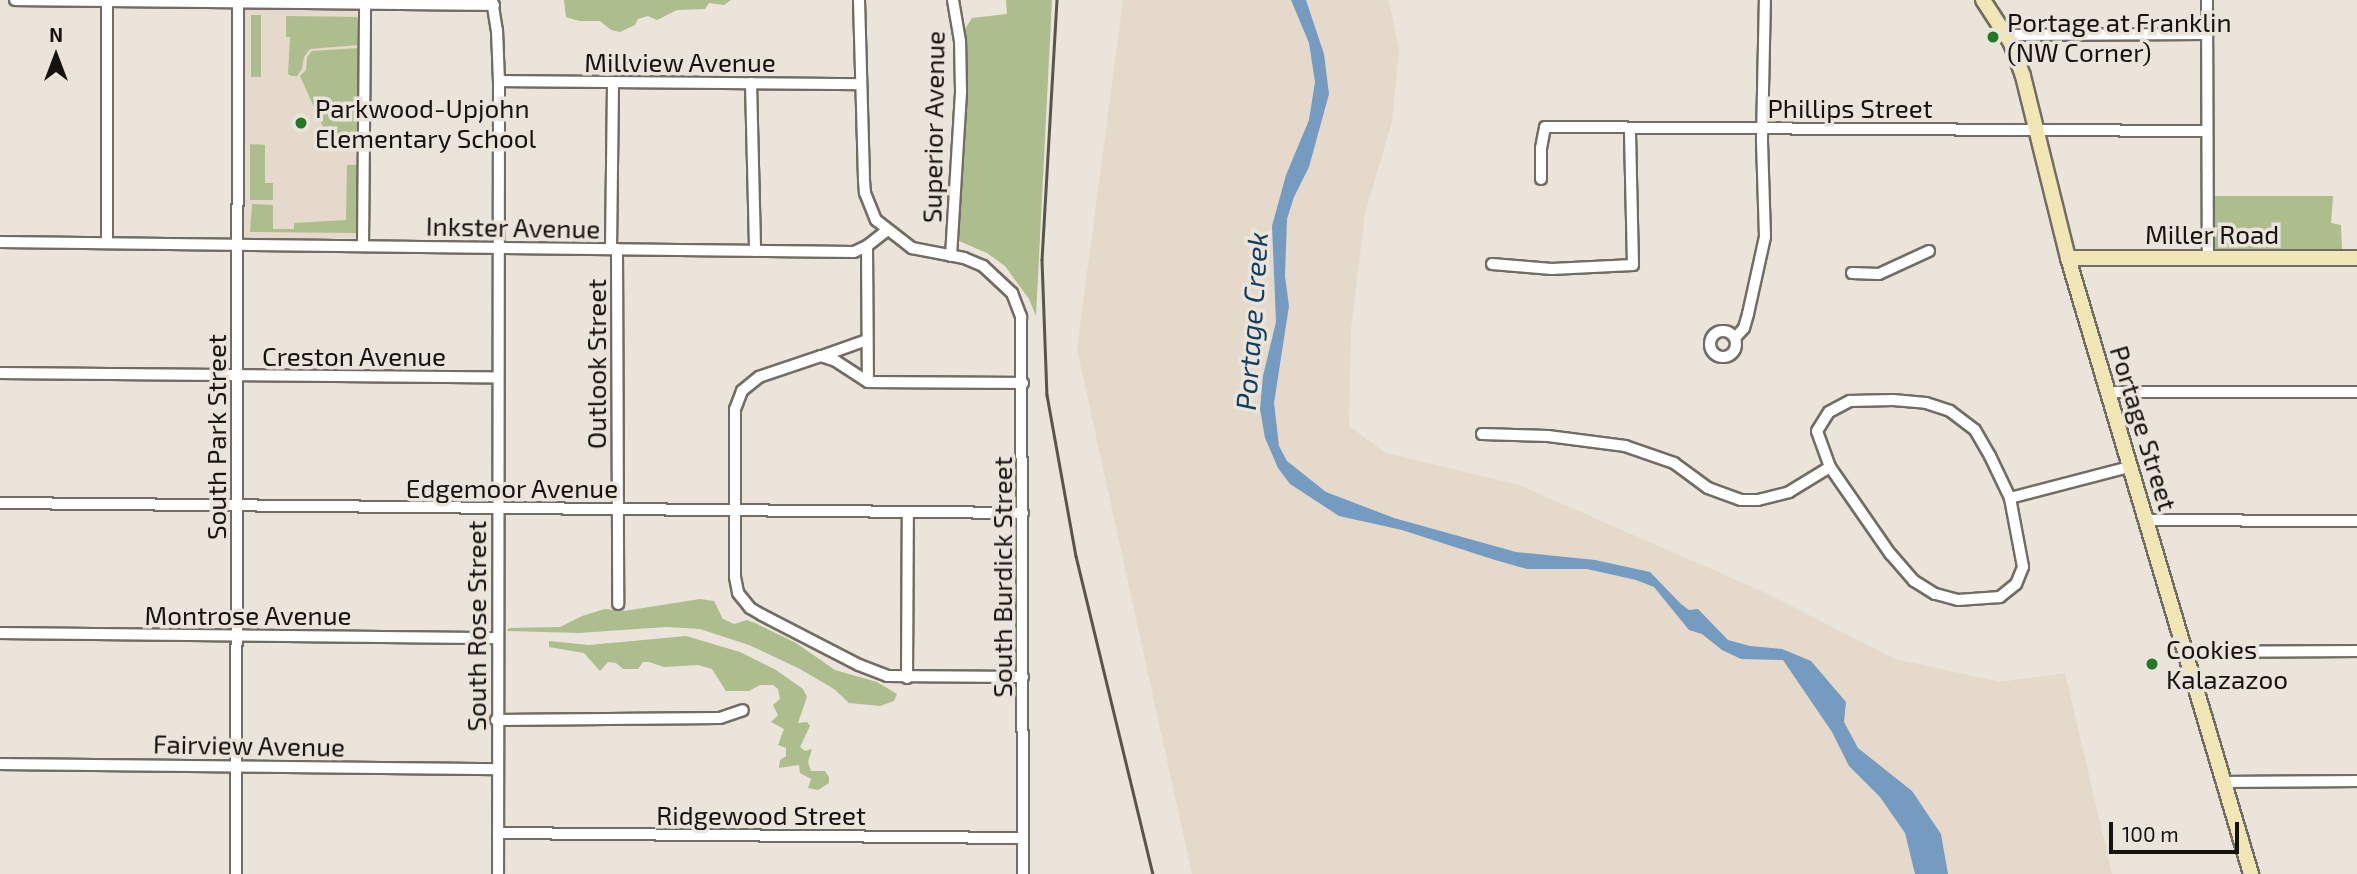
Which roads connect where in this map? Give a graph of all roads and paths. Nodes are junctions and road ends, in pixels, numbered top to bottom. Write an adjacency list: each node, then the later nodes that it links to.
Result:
1 (15, 0): 2 (street)
2 (107, 0): 8 (street); 24 (street)
3 (859, 0): 16 (street)
4 (953, 0): 32 (street, Superior Avenue)
5 (1765, 0): 18 (street)
6 (1983, 0): 12 (main road, Portage Street)
7 (2207, 0): 11 (street)
8 (238, 1): 9 (street); 25 (street, South Park Street)
9 (365, 3): 10 (street); 26 (street)
10 (493, 3): 13 (street, South Rose Street)
11 (2206, 34): 12 (street); 20 (street)
12 (2006, 35): 19 (main road, Portage Street)
13 (499, 81): 14 (street, Millview Avenue); 28 (street, South Rose Street)
14 (612, 82): 15 (street, Millview Avenue); 29 (street, Outlook Street)
15 (751, 83): 16 (street, Millview Avenue); 31 (street)
16 (861, 84): 22 (street)
17 (1630, 128): 18 (street, Phillips Street); 21 (street, Phillips Street); 36 (street)
18 (1762, 128): 19 (street, Phillips Street); 38 (street)
19 (2037, 130): 20 (street, Phillips Street); 33 (main road, Portage Street)
20 (2206, 131): 35 (street)
21 (1541, 179)
22 (886, 231): 27 (street, Inkster Avenue); 32 (street)
23 (0, 242): 24 (street, Inkster Avenue)
24 (107, 243): 25 (street, Inkster Avenue)
25 (236, 245): 26 (street, Inkster Avenue); 42 (street, South Park Street)
26 (363, 246): 28 (street, Inkster Avenue)
27 (867, 246): 31 (street, Inkster Avenue); 39 (street)
28 (497, 247): 29 (street, Inkster Avenue); 43 (street, South Rose Street)
29 (614, 249): 31 (street, Inkster Avenue); 55 (street, Outlook Street)
30 (1929, 250): 37 (street)
31 (755, 251)
32 (951, 256): 45 (street, South Burdick Street)
33 (2068, 258): 35 (main road, Miller Road); 46 (main road, Portage Street)
34 (2357, 258): 35 (main road, Miller Road)
35 (2208, 259)
36 (1492, 264)
37 (1852, 273)
38 (1735, 338)
39 (867, 340): 40 (street); 44 (street)
40 (821, 356): 44 (street); 56 (street)
41 (0, 373): 42 (street, Creston Avenue)
42 (237, 376): 43 (street, Creston Avenue); 53 (street, South Park Street)
43 (498, 377): 54 (street, South Rose Street)
44 (868, 382): 45 (street)
45 (1023, 383): 58 (street, South Burdick Street)
46 (2107, 392): 47 (street); 50 (main road, Portage Street)
47 (2357, 392)
48 (1482, 434): 49 (street)
49 (1830, 467): 51 (street); 51 (street)
50 (2129, 467): 51 (street); 59 (main road, Portage Street)
51 (2010, 498)
52 (0, 503): 53 (street, Edgemoor Avenue)
53 (237, 505): 54 (street, Edgemoor Avenue); 63 (street, South Park Street)
54 (498, 509): 55 (street, Edgemoor Avenue); 64 (street, South Rose Street)
55 (617, 509): 56 (street, Edgemoor Avenue); 61 (street, Outlook Street)
56 (736, 512): 57 (street, Edgemoor Avenue); 67 (street)
57 (908, 513): 58 (street, Edgemoor Avenue); 67 (street)
58 (1023, 513): 68 (street, South Burdick Street)
59 (2146, 520): 60 (street); 66 (main road, Portage Street)
60 (2357, 521)
61 (618, 604)
62 (0, 633): 63 (street, Montrose Avenue)
63 (237, 637): 64 (street, Montrose Avenue); 72 (street, South Park Street)
64 (497, 638): 70 (street, South Rose Street)
65 (2357, 651): 66 (street)
66 (2186, 652): 75 (main road, Portage Street)
67 (906, 677): 68 (street)
68 (1023, 677): 77 (street, South Burdick Street)
69 (743, 710): 70 (street)
70 (496, 720): 73 (street, South Rose Street)
71 (0, 764): 72 (street, Fairview Avenue)
72 (237, 766): 73 (street, Fairview Avenue); 78 (street, South Park Street)
73 (497, 769): 76 (street, South Rose Street)
74 (2357, 781): 75 (street)
75 (2224, 782): 81 (main road, Portage Street)
76 (498, 833): 77 (street, Ridgewood Street); 79 (street, South Rose Street)
77 (1023, 838): 80 (street, South Burdick Street)
78 (236, 874)
79 (498, 874)
80 (1023, 874)
81 (2251, 874)

